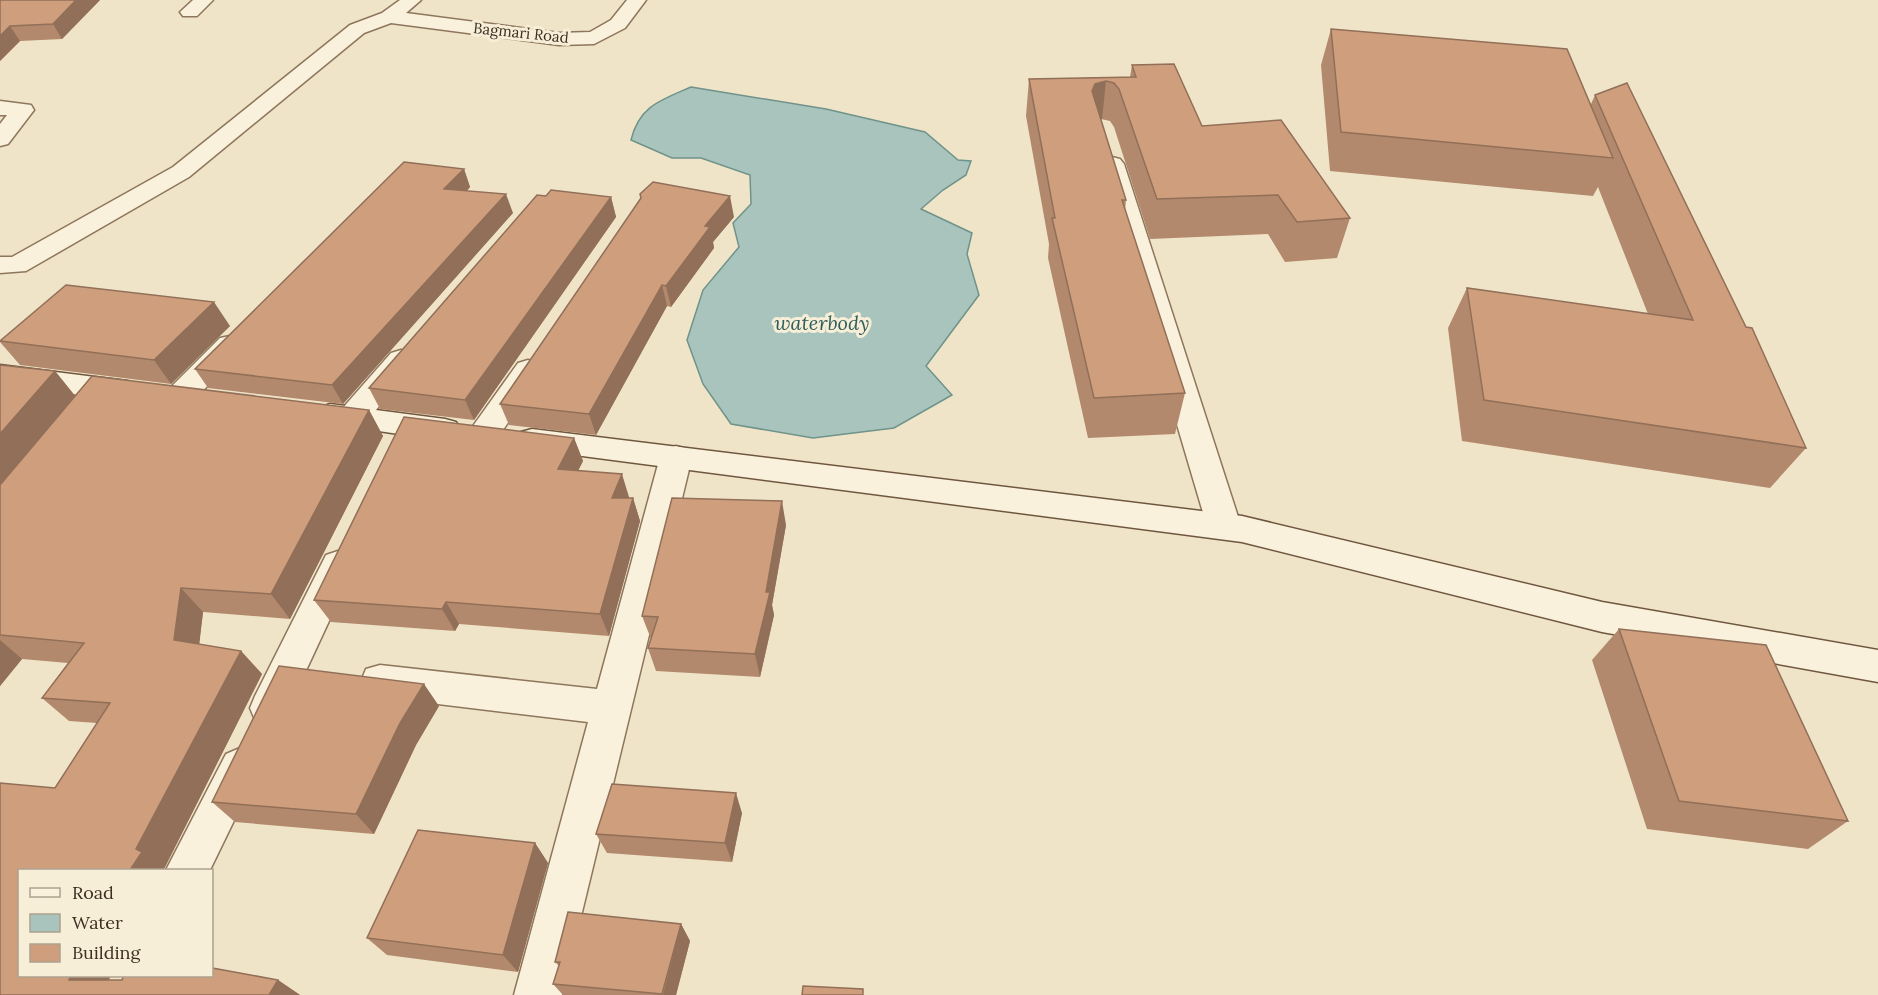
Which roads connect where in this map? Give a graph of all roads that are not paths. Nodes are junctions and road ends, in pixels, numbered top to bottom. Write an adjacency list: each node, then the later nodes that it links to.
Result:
1 (412, 0): 3 (street)
2 (637, 0): 3 (street, Bagmari Road)
3 (389, 17): 7 (street)
4 (0, 108): 5 (street)
5 (0, 139)
6 (1105, 139): 20 (street)
7 (0, 265)
8 (244, 330): 13 (street)
9 (419, 339): 17 (street)
10 (541, 350): 18 (street)
11 (0, 375): 12 (street)
12 (103, 388): 13 (street); 16 (street)
13 (179, 397): 14 (street)
14 (213, 401)
15 (303, 412): 17 (street)
16 (81, 415)
17 (352, 418): 18 (street)
18 (484, 434): 19 (street)
19 (676, 457): 20 (street); 24 (street)
20 (1224, 526): 22 (street)
21 (354, 532): 23 (street)
22 (1878, 666)
23 (318, 673): 24 (street); 25 (street)
24 (610, 708): 26 (street)
25 (189, 869)
26 (538, 995)

